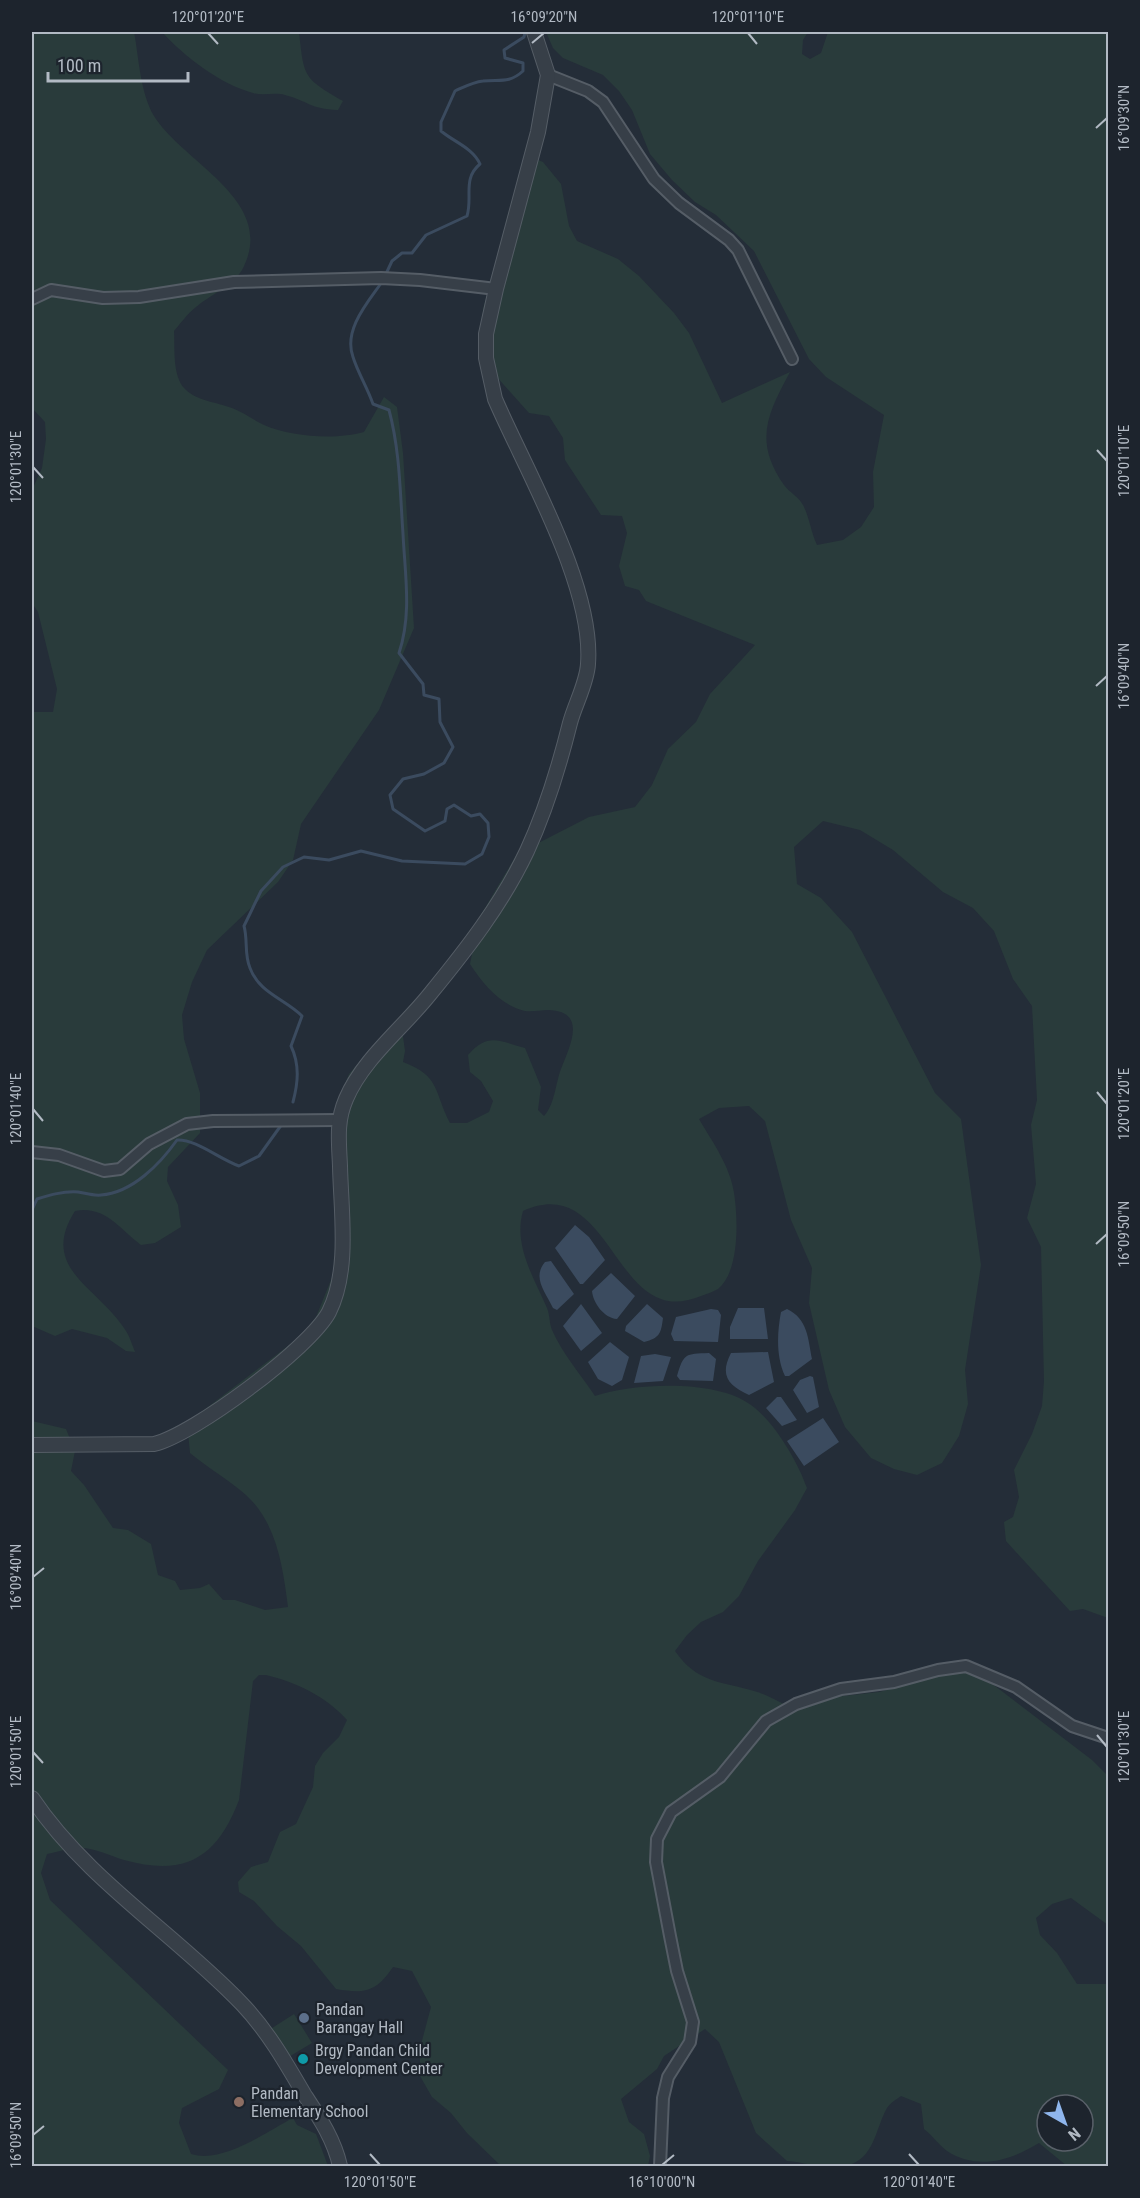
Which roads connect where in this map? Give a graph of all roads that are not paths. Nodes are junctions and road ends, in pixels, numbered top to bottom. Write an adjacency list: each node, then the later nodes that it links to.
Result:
1 (534, 32): 2 (street)
2 (548, 75): 3 (street); 5 (street)
3 (496, 289): 4 (street); 6 (street)
4 (32, 299)
5 (792, 359)
6 (338, 1120): 7 (street); 8 (street)
7 (32, 1152)
8 (32, 1445)
9 (1108, 1738): 12 (street)
10 (32, 1798): 11 (street)
11 (340, 2166)
12 (660, 2166)

